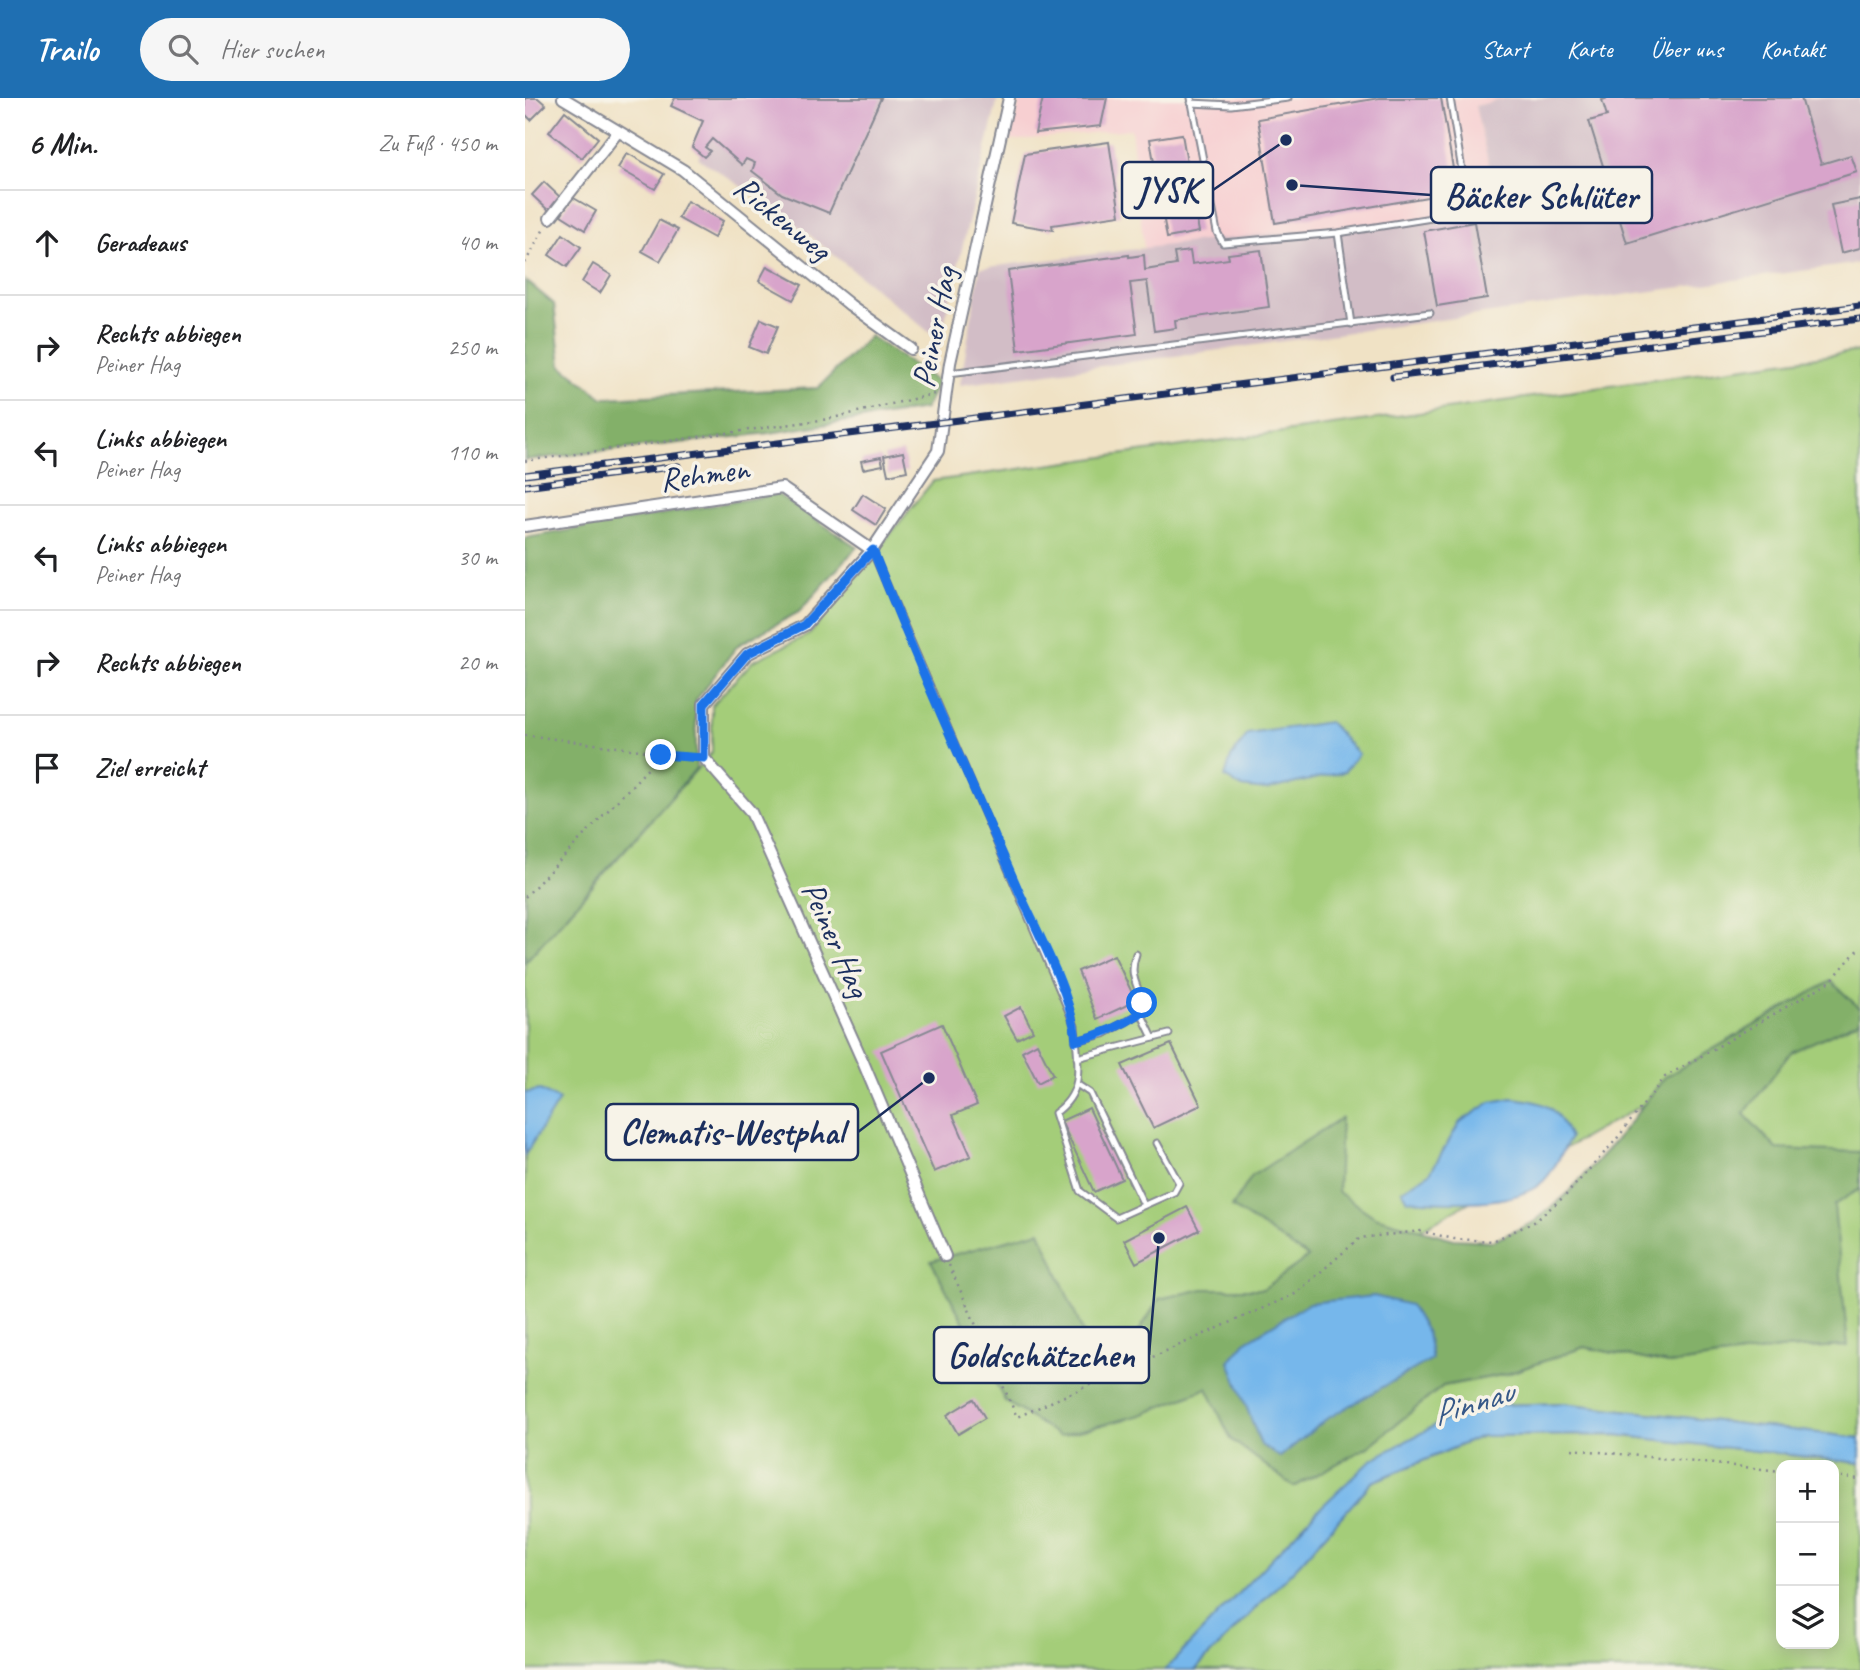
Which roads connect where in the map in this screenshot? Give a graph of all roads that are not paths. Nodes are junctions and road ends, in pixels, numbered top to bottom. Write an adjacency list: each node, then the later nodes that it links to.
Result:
1 (563, 98): 6 (street, Rickenweg)
2 (1009, 98): 12 (street, Peiner Hag)
3 (1288, 98): 5 (lane)
4 (1450, 98): 8 (lane)
5 (1191, 101): 8 (lane)
6 (617, 133): 7 (street); 11 (street, Rickenweg)
7 (550, 218)
8 (1338, 233): 10 (lane)
9 (1430, 313): 10 (lane)
10 (1351, 324): 12 (lane)
11 (911, 349)
12 (949, 368): 14 (street, Peiner Hag)
13 (525, 526): 14 (street, Rehmen)
14 (873, 550): 19 (lane); 24 (street, Peiner Hag)
15 (1136, 954): 16 (lane)
16 (1141, 1013): 18 (lane); 19 (lane)
17 (1169, 1034): 18 (lane)
18 (1153, 1038): 20 (lane)
19 (1076, 1041): 20 (lane)
20 (1077, 1058): 21 (lane)
21 (1078, 1085): 23 (lane); 23 (lane)
22 (1157, 1143): 23 (lane)
23 (1144, 1205)
24 (945, 1256)

